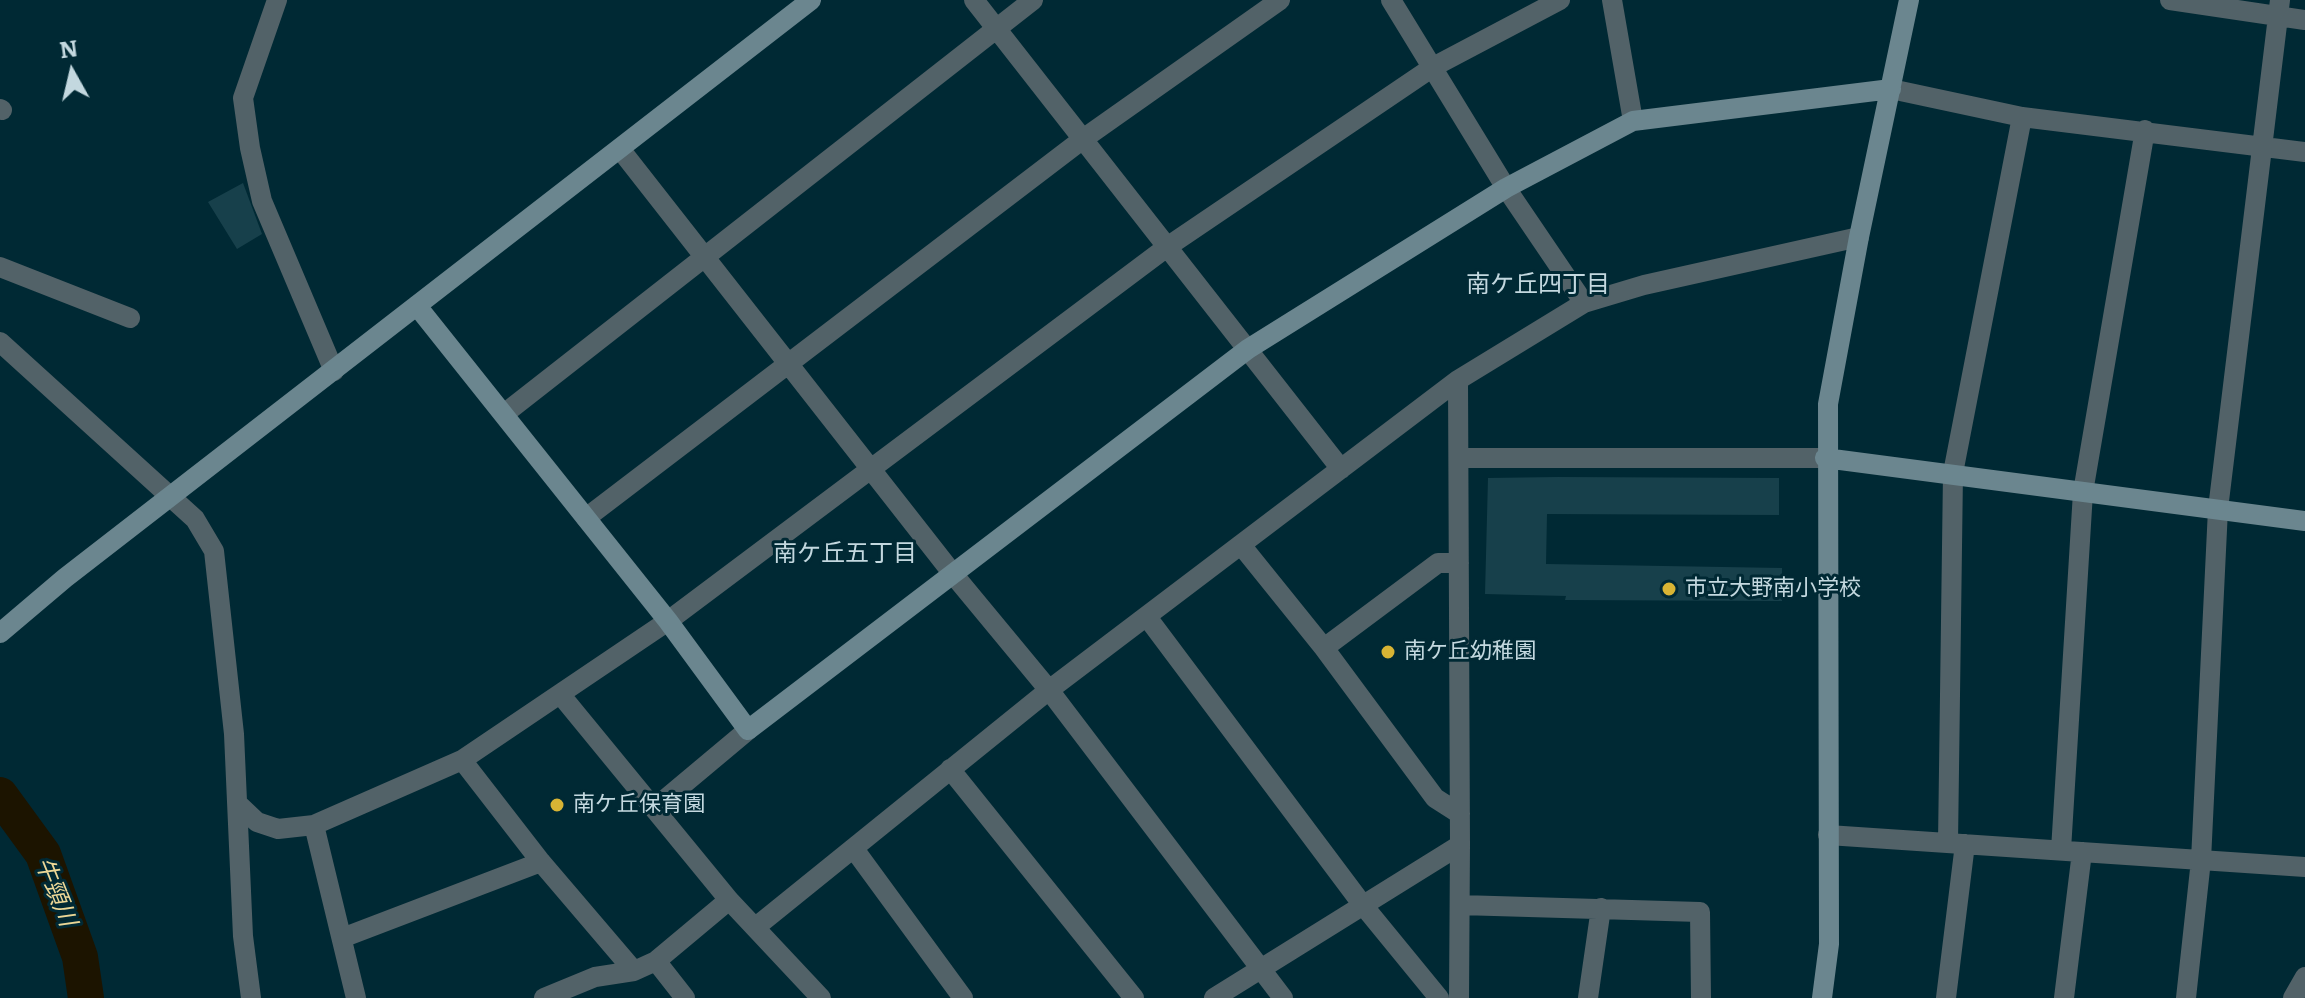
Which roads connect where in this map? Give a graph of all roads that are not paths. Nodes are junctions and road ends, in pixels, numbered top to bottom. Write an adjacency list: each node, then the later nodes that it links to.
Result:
1 (277, 0): 34 (street)
2 (811, 0): 21 (street)
3 (974, 0): 13 (street)
4 (1033, 0): 13 (street)
5 (1280, 0): 19 (street)
6 (1391, 0): 14 (street)
7 (1560, 0): 14 (street)
8 (1612, 0): 17 (street)
9 (1909, 0): 15 (street)
10 (2170, 0): 11 (street)
11 (2280, 8): 12 (street); 20 (street)
12 (2305, 20)
13 (996, 27): 19 (street); 26 (street)
14 (1433, 67): 23 (street); 25 (street)
15 (1891, 89): 16 (street); 17 (street); 24 (street)
16 (2022, 117): 18 (street); 41 (street)
17 (1633, 121): 23 (street)
18 (2145, 130): 20 (street); 42 (street)
19 (1083, 139): 25 (street); 33 (street)
20 (2264, 146): 22 (street); 44 (street)
21 (620, 149): 26 (street); 29 (street)
22 (2305, 152)
23 (1506, 188): 28 (street); 32 (street)
24 (1859, 237): 28 (street); 38 (street)
25 (1167, 247): 32 (street); 40 (street)
26 (704, 257): 33 (street); 36 (street)
27 (0, 267): 30 (street)
28 (1584, 303): 35 (street)
29 (417, 306): 34 (street); 36 (street)
30 (130, 318)
31 (0, 342): 43 (street)
32 (1248, 349): 39 (street); 49 (street)
33 (788, 364): 40 (street); 45 (street)
34 (334, 371): 43 (street)
35 (1458, 380): 37 (street); 39 (street)
36 (504, 414): 45 (street)
37 (1459, 458): 38 (street); 48 (street)
38 (1825, 458): 41 (street); 63 (street)
39 (1341, 469): 47 (street)
40 (872, 470): 49 (street); 51 (street)
41 (1953, 473): 42 (street); 64 (street)
42 (2083, 492): 44 (street); 67 (street)
43 (170, 497): 52 (street); 59 (street)
44 (2218, 509): 46 (street); 68 (street)
45 (586, 518): 51 (street)
46 (2305, 521)
47 (1241, 545): 50 (street); 53 (street)
48 (1459, 563): 53 (street); 61 (street)
49 (953, 574): 54 (street); 56 (street)
50 (1147, 617): 54 (street); 72 (street)
51 (668, 621): 55 (street); 56 (street)
52 (0, 633)
53 (1324, 648): 61 (street)
54 (1049, 690): 58 (street); 78 (street)
55 (560, 694): 57 (street); 60 (street)
56 (748, 730): 60 (street)
57 (462, 760): 62 (street); 69 (street)
58 (950, 769): 66 (street); 87 (street)
59 (238, 804): 62 (street); 81 (street)
60 (656, 807): 71 (street)
61 (1460, 814): 65 (street)
62 (314, 825): 76 (street)
63 (1828, 835): 64 (street); 94 (street)
64 (1956, 844): 67 (street); 95 (street)
65 (1460, 845): 72 (street); 73 (street)
66 (854, 849): 75 (street); 86 (street)
67 (2072, 851): 68 (street); 96 (street)
68 (2201, 860): 70 (street); 97 (street)
69 (541, 862): 76 (street); 79 (street)
70 (2305, 867)
71 (729, 900): 75 (street); 77 (street)
72 (1362, 904): 78 (street); 90 (street)
73 (1460, 905): 74 (street); 91 (street)
74 (1601, 908): 92 (street); 93 (street)
75 (757, 926): 85 (street)
76 (342, 938): 82 (street)
77 (656, 961): 79 (street); 84 (street)
78 (1260, 969): 88 (street); 89 (street)
79 (634, 971): 83 (street)
80 (2305, 977): 98 (street)
81 (251, 998)
82 (356, 998)
83 (544, 998)
84 (685, 998)
85 (821, 998)
86 (963, 998)
87 (1134, 998)
88 (1214, 998)
89 (1283, 998)
90 (1439, 998)
91 (1459, 998)
92 (1588, 998)
93 (1701, 998)
94 (1822, 998)
95 (1946, 998)
96 (2064, 998)
97 (2186, 998)
98 (2293, 998)

